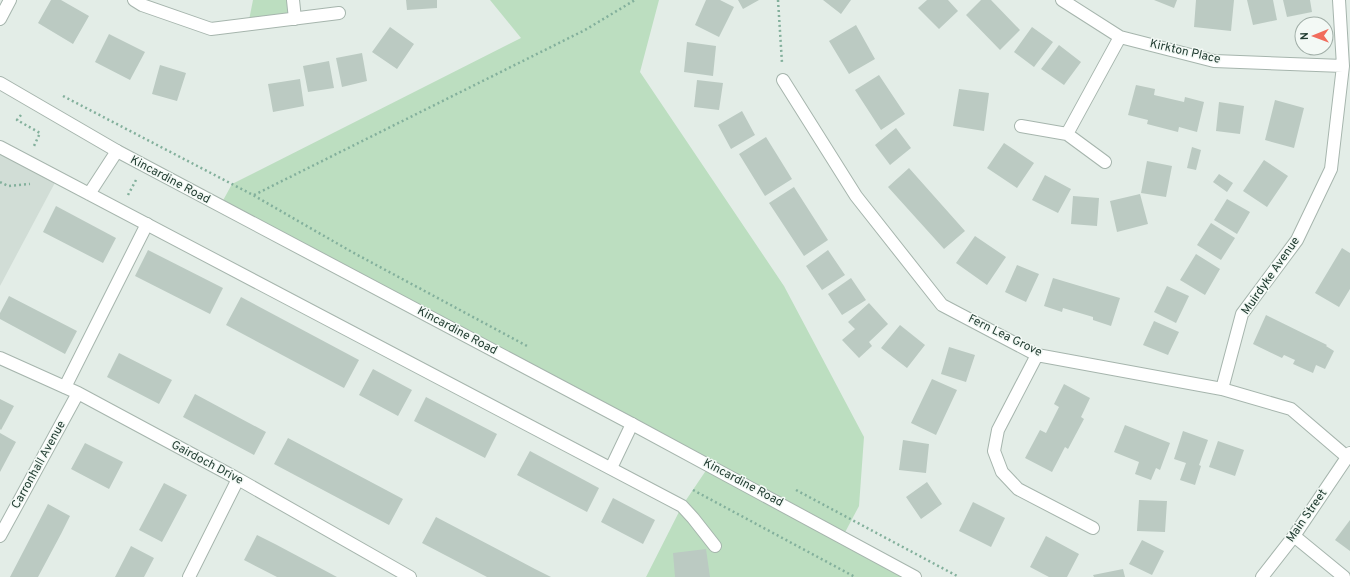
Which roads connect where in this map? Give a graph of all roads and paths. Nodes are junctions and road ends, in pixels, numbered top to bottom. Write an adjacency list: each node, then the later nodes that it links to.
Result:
1 (10, 0): 9 (street)
2 (134, 0): 10 (street)
3 (293, 0): 10 (street)
4 (635, 0): 25 (path)
5 (778, 0): 13 (path)
6 (1062, 0): 11 (street, Kirkton Place)
7 (1339, 0): 12 (street, Muirdyke Avenue)
8 (339, 13): 10 (street)
9 (0, 19)
10 (295, 19)
11 (1120, 37): 12 (street, Kirkton Place); 18 (street)
12 (1343, 66): 32 (street, Muirdyke Avenue)
13 (783, 80): 29 (street, Fern Lea Grove)
14 (0, 83): 16 (street, Kincardine Road)
15 (56, 93): 25 (path)
16 (30, 100): 20 (street, Kincardine Road); 21 (path)
17 (1020, 126): 18 (street)
18 (1068, 134): 22 (street)
19 (0, 147): 21 (street)
20 (118, 151): 23 (street, Kincardine Road); 24 (street)
21 (27, 161): 24 (street)
22 (1105, 162)
23 (144, 165): 26 (path); 34 (street, Kincardine Road)
24 (89, 194): 26 (street)
25 (253, 195): 28 (path)
26 (120, 210): 27 (street)
27 (147, 224): 31 (street); 36 (street)
28 (530, 347)
29 (1037, 355): 32 (street, Fern Lea Grove); 40 (street)
30 (0, 358): 31 (street, Gairdoch Drive)
31 (65, 387): 33 (street, Gairdoch Drive)
32 (1222, 389): 35 (street, Fern Lea Grove)
33 (78, 393): 37 (street, Gairdoch Drive); 41 (street, Carronhall Avenue)
34 (632, 424): 36 (street); 47 (street, Kincardine Road)
35 (1349, 455): 42 (street, Main Street)
36 (611, 468): 39 (street)
37 (238, 479): 44 (street); 45 (street, Gairdoch Drive)
38 (796, 490): 48 (path)
39 (682, 506): 43 (street); 46 (path)
40 (1093, 528)
41 (0, 536)
42 (1294, 536): 49 (street, Main Street); 50 (street)
43 (715, 546)
44 (189, 577)
45 (410, 577)
46 (854, 577)
47 (914, 577)
48 (959, 577)
49 (1262, 577)
50 (1344, 577)

